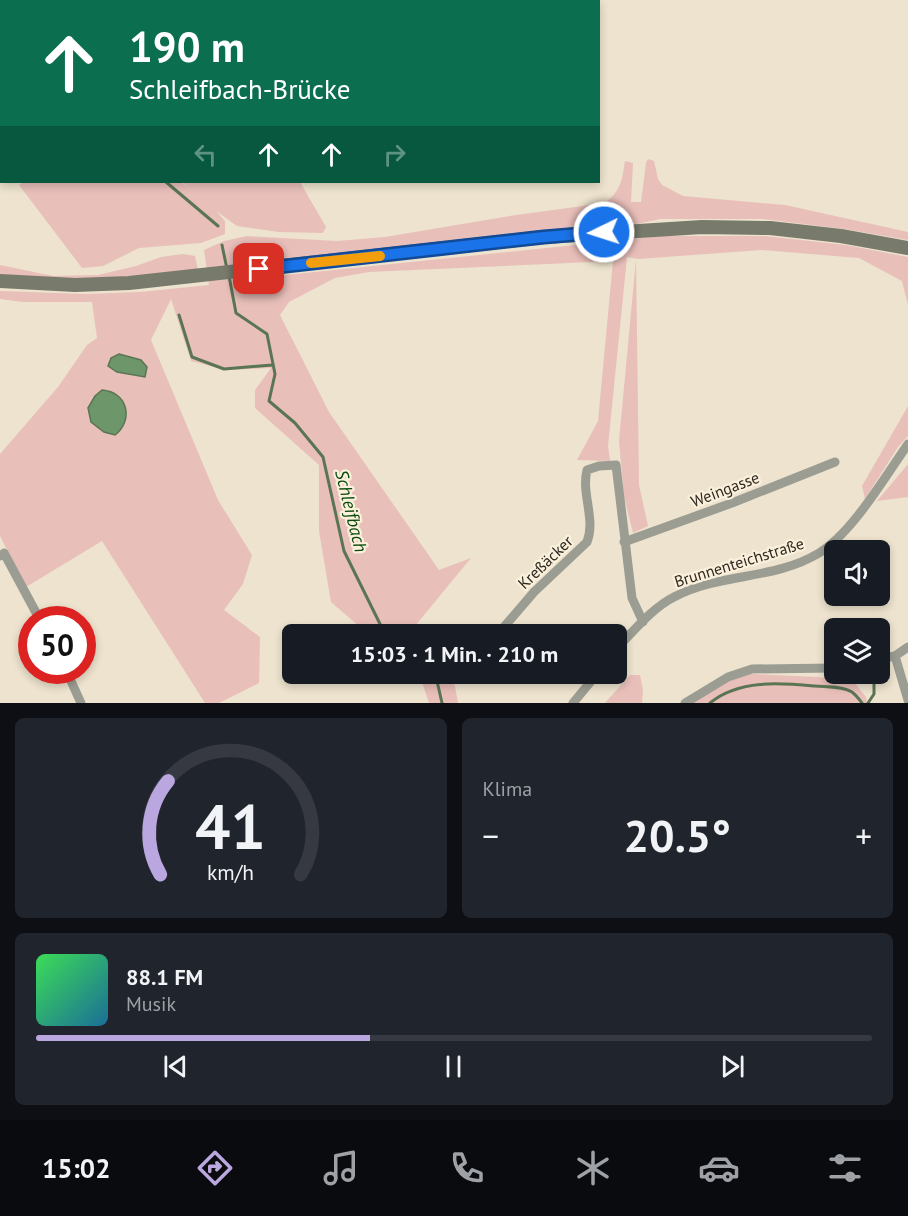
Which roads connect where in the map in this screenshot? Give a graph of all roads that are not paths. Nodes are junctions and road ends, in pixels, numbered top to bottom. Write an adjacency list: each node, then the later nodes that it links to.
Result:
1 (908, 248): 2 (main road)
2 (0, 281)
3 (908, 444): 8 (street, Brunnenteichstraße)
4 (835, 462): 5 (street, Weingasse)
5 (624, 542): 8 (street); 9 (street, Kreßäcker)
6 (2, 554): 7 (street)
7 (32, 606)
8 (643, 622): 10 (street, Brunnenteichstraße)
9 (507, 624)
10 (627, 638)
11 (908, 647): 12 (street)
12 (895, 656): 13 (street); 17 (street)
13 (890, 657)
14 (824, 668): 20 (street)
15 (72, 684): 18 (street)
16 (589, 684): 19 (street)
17 (908, 700)
18 (81, 703)
19 (573, 703)
20 (685, 703)

